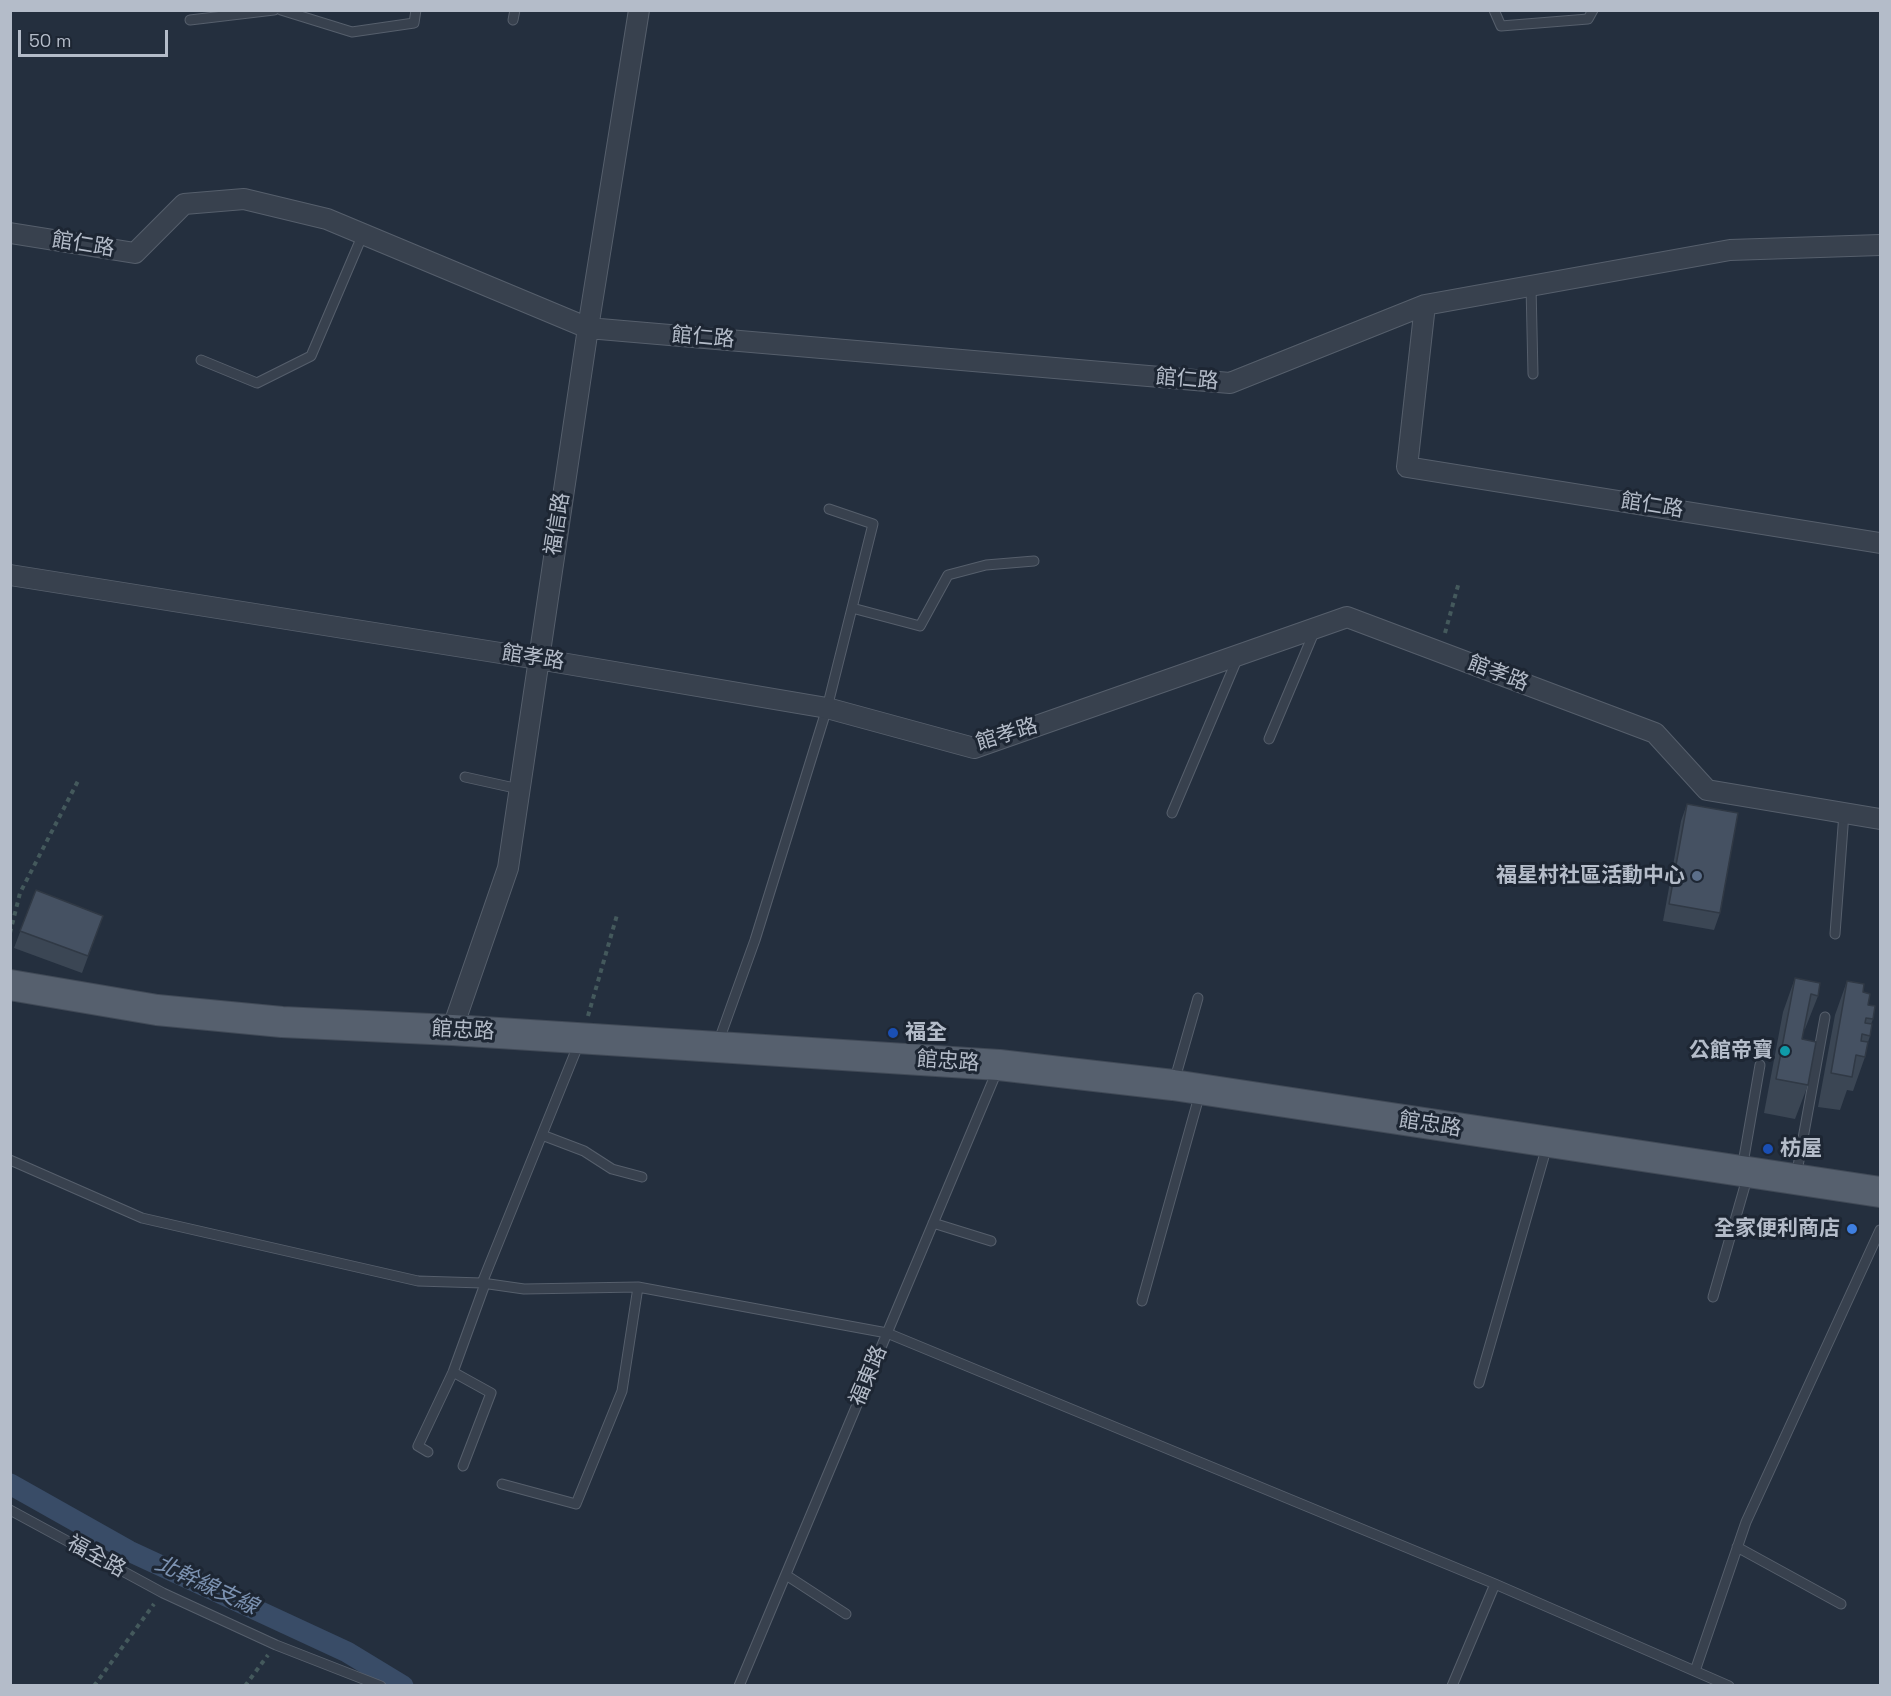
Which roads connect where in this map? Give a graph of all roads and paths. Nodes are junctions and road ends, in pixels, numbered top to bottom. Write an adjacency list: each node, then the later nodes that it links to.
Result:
1 (274, 10): 7 (lane)
2 (282, 10): 3 (lane)
3 (416, 10)
4 (639, 10): 13 (street, 福信路)
5 (1494, 10): 6 (lane)
6 (1593, 10)
7 (190, 20)
8 (10, 233): 9 (street, 館仁路)
9 (363, 234): 13 (street, 館仁路); 14 (lane)
10 (1881, 245): 11 (street, 館仁路)
11 (1531, 286): 12 (street, 館仁路); 15 (lane)
12 (1425, 305): 13 (street, 館仁路); 17 (street, 館仁路)
13 (588, 328): 25 (street, 福信路)
14 (201, 360)
15 (1533, 374)
16 (829, 509): 21 (lane)
17 (1881, 543)
18 (1034, 561): 21 (lane)
19 (10, 575): 25 (street, 館孝路)
20 (1459, 582): 23 (path)
21 (852, 608): 26 (lane)
22 (1316, 628): 23 (street, 館孝路); 24 (street, 館孝路); 27 (lane)
23 (1440, 652): 32 (street, 館孝路)
24 (1239, 655): 26 (street, 館孝路); 31 (lane)
25 (538, 659): 26 (street, 館孝路); 30 (street, 福信路)
26 (827, 708): 42 (lane)
27 (1269, 739)
28 (465, 777): 30 (lane)
29 (79, 779): 35 (path)
30 (519, 789): 40 (street, 福信路)
31 (1172, 813)
32 (1844, 813): 33 (street, 館孝路); 36 (lane)
33 (1881, 819)
34 (617, 915): 41 (path)
35 (10, 933)
36 (1835, 933)
37 (10, 986): 40 (main road, 館忠路)
38 (1198, 998): 45 (lane)
39 (1825, 1017): 51 (lane)
40 (452, 1030): 41 (main road, 館忠路)
41 (581, 1038): 42 (main road, 館忠路); 46 (lane)
42 (717, 1047): 43 (main road, 館忠路)
43 (999, 1065): 45 (main road, 館忠路); 53 (lane, 福東路)
44 (1760, 1065): 49 (lane)
45 (1187, 1087): 47 (main road, 館忠路); 59 (lane)
46 (542, 1135): 50 (lane); 56 (lane)
47 (1548, 1142): 49 (main road, 館忠路); 62 (lane)
48 (10, 1160): 56 (lane)
49 (1745, 1172): 51 (main road, 館忠路); 58 (lane)
50 (642, 1177)
51 (1795, 1179): 52 (main road, 館忠路)
52 (1881, 1192)
53 (933, 1223): 55 (lane); 60 (lane, 福東路)
54 (1881, 1230): 67 (lane)
55 (991, 1241)
56 (483, 1283): 57 (lane); 61 (lane)
57 (638, 1287): 60 (lane); 65 (lane)
58 (1713, 1297)
59 (1142, 1301)
60 (887, 1333): 68 (lane, 福東路); 69 (lane)
61 (453, 1372): 63 (lane); 64 (lane)
62 (1479, 1383)
63 (428, 1452)
64 (463, 1466)
65 (502, 1484)
66 (10, 1510): 70 (lane, 福全路)
67 (1737, 1547): 71 (lane); 74 (lane)
68 (786, 1575): 72 (lane); 78 (lane, 福東路)
69 (1495, 1584): 74 (lane); 79 (lane)
70 (163, 1593): 73 (lane, 福全路); 75 (path)
71 (1841, 1604)
72 (846, 1614)
73 (276, 1645): 76 (path); 77 (lane, 福全路)
74 (1695, 1671): 80 (lane)
75 (94, 1686)
76 (245, 1686)
77 (381, 1686)
78 (739, 1686)
79 (1452, 1686)
80 (1729, 1686)

